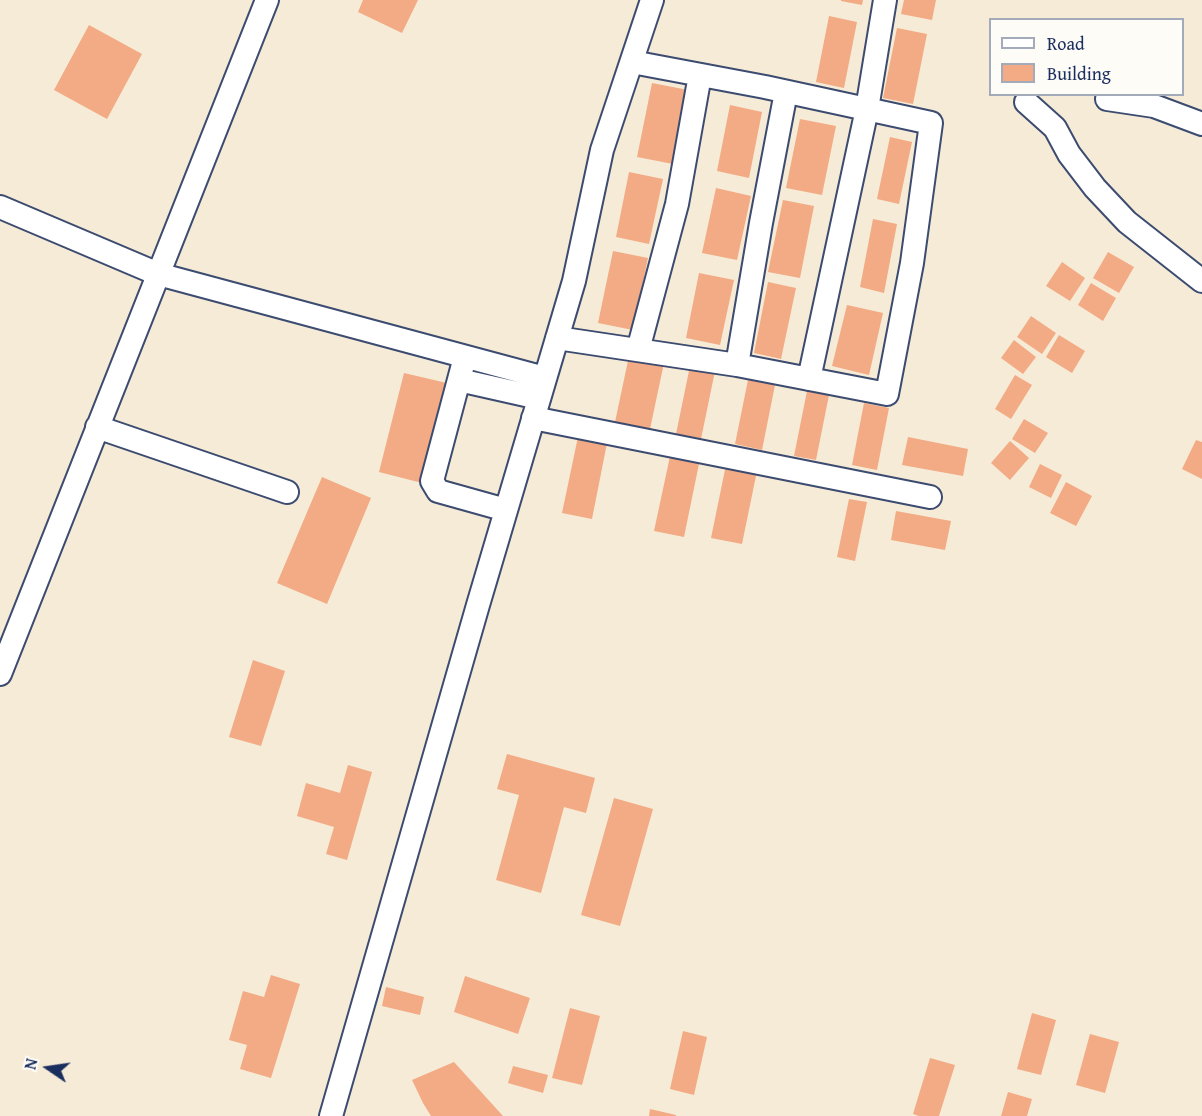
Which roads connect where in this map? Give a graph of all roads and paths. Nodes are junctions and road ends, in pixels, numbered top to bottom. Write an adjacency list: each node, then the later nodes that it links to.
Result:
1 (267, 0): 12 (street)
2 (652, 0): 4 (street)
3 (885, 0): 9 (street)
4 (632, 62): 5 (street); 14 (street)
5 (700, 75): 6 (street); 15 (street)
6 (786, 92): 9 (street); 17 (street)
7 (1107, 99): 10 (street)
8 (1026, 102): 13 (street)
9 (867, 109): 18 (street); 18 (street)
10 (1202, 124)
11 (0, 207): 12 (street)
12 (158, 274): 16 (street); 21 (street)
13 (1202, 281)
14 (557, 338): 15 (street); 20 (street)
15 (638, 350): 17 (street)
16 (465, 357): 19 (street); 20 (street)
17 (737, 365): 18 (street)
18 (809, 379)
19 (459, 380): 20 (street); 24 (street)
20 (539, 398): 23 (street); 24 (street)
21 (98, 427): 22 (street); 25 (street)
22 (287, 492)
23 (930, 497)
24 (506, 510): 26 (street)
25 (0, 674)
26 (331, 1116)

